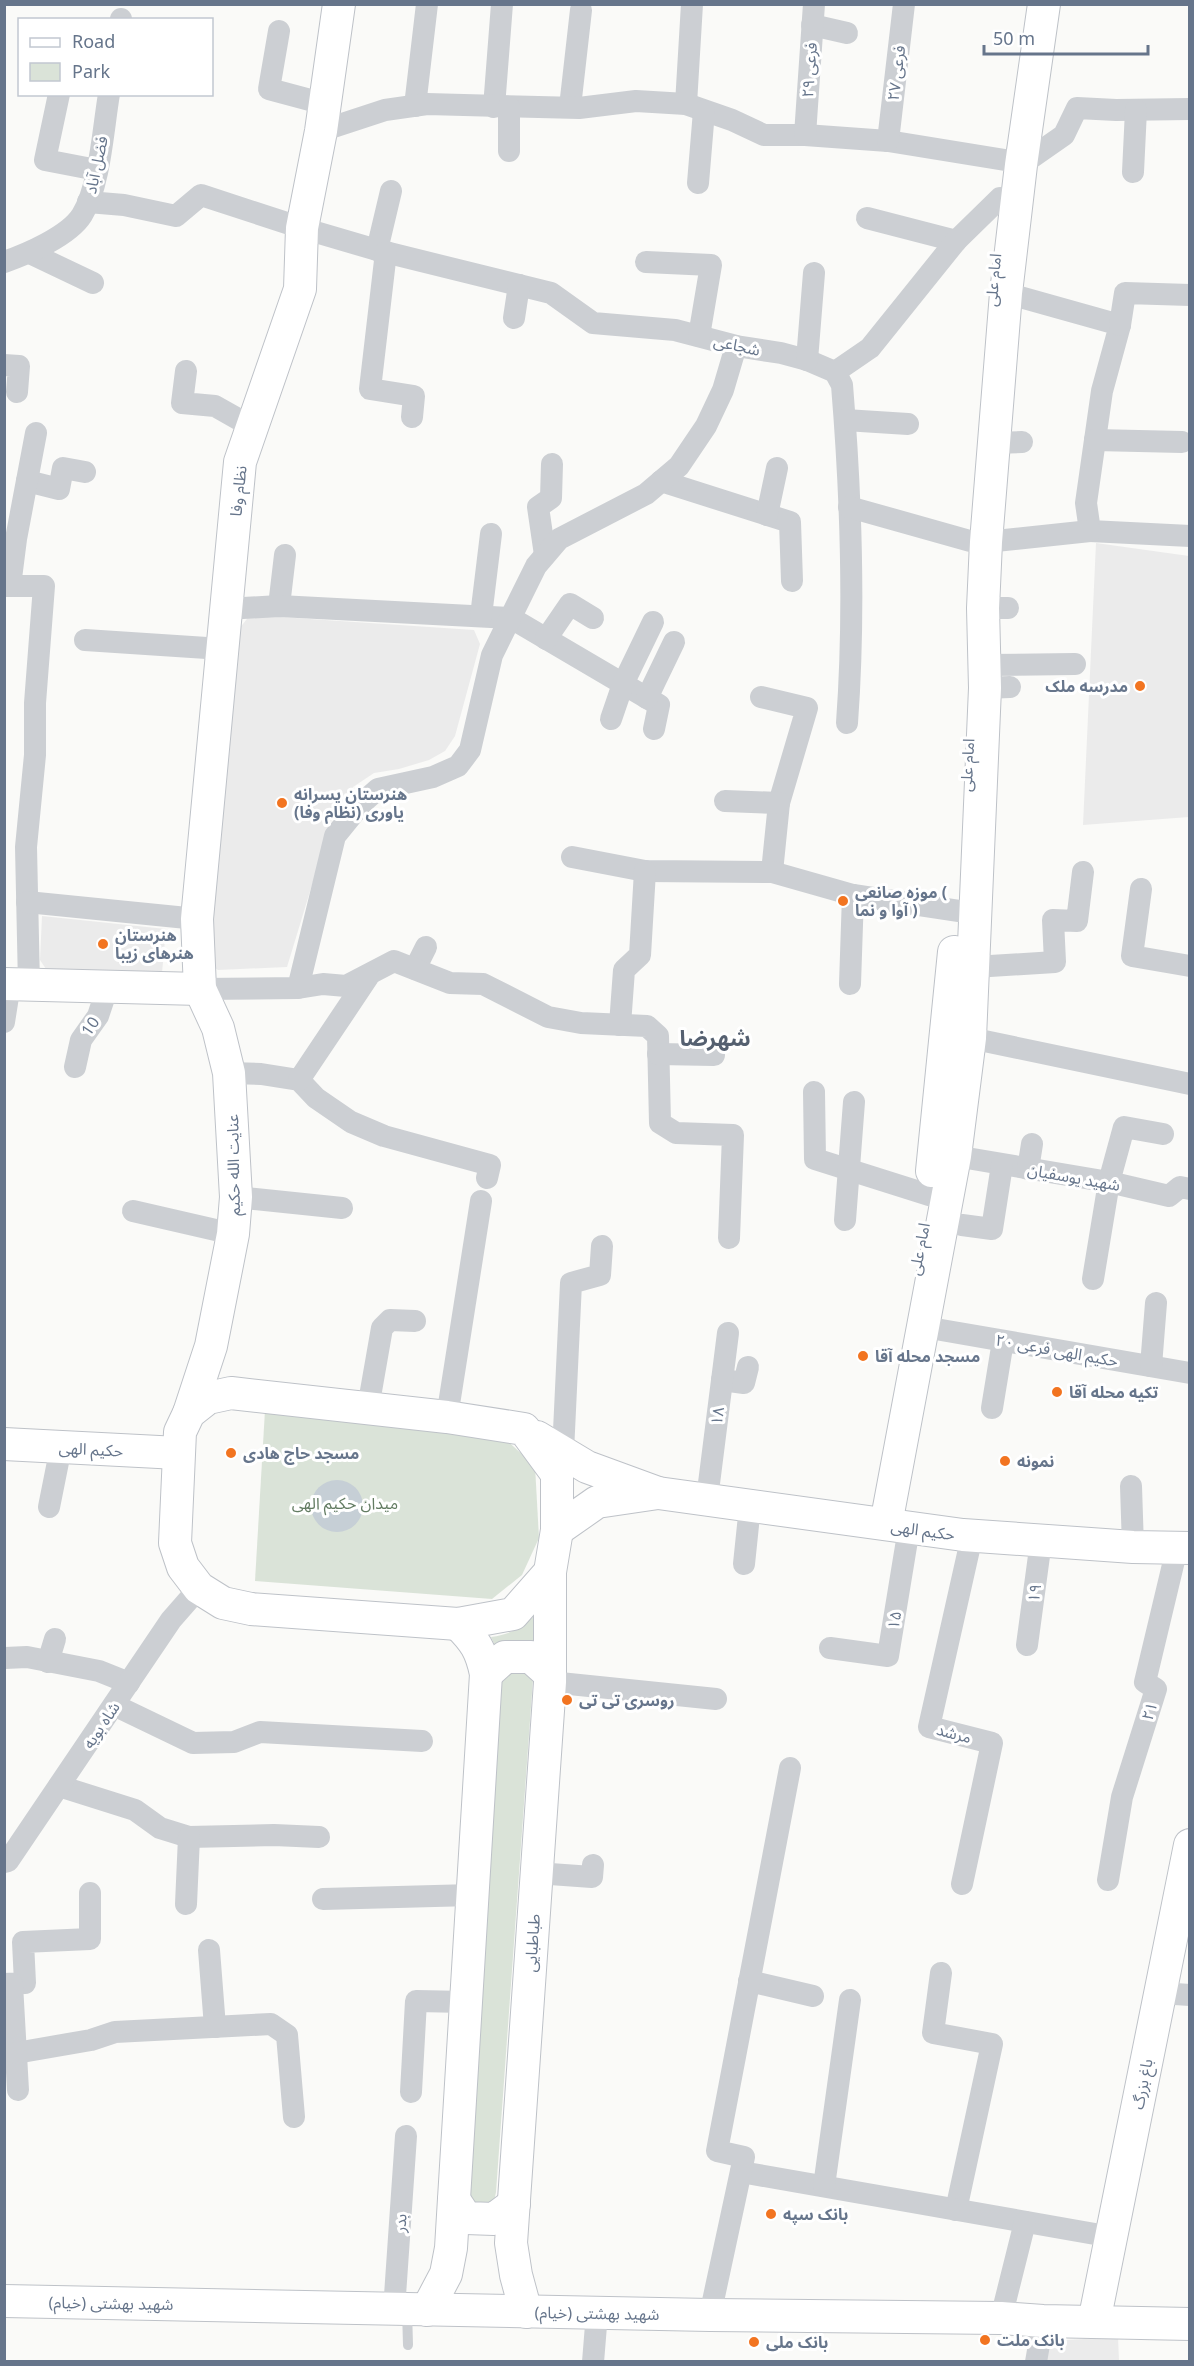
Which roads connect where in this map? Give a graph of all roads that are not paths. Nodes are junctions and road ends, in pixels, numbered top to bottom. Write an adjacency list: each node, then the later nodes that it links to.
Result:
1 (339, 4): 20 (main road, نظام وفا)
2 (427, 4): 14 (street)
3 (502, 4): 15 (street)
4 (692, 4): 16 (street)
5 (904, 4): 22 (street, فرعی ۲۷)
6 (1029, 4): 24 (main road, امام علی)
7 (1044, 4): 24 (main road)
8 (581, 10): 17 (street)
9 (813, 15): 11 (street); 21 (street, فرعی ۲۹)
10 (279, 32): 20 (street)
11 (847, 33)
12 (59, 96): 25 (street)
13 (109, 96): 25 (street, فضل آباد)
14 (415, 106): 15 (street); 20 (street)
15 (502, 107): 17 (street); 23 (street)
16 (695, 107): 17 (street); 21 (street); 27 (street)
17 (570, 108)
18 (1190, 109): 19 (street)
19 (1136, 110): 24 (street); 26 (street)
20 (323, 117): 32 (main road, نظام وفا)
21 (805, 135): 22 (street)
22 (888, 141): 24 (street)
23 (508, 151)
24 (1013, 162): 29 (main road, امام علی); 41 (main road)
25 (97, 170): 30 (street, فضل آباد)
26 (1133, 172)
27 (698, 183)
28 (392, 191): 34 (street)
29 (1000, 198): 33 (street); 69 (main road, امام علی)
30 (88, 202): 32 (street, شجاعی); 35 (street, فضل آباد)
31 (867, 218): 33 (street)
32 (302, 228): 34 (street, شجاعی); 55 (main road, نظام وفا)
33 (956, 241): 50 (street)
34 (381, 251): 40 (street, شجاعی); 52 (street)
35 (30, 253): 37 (street, فضل آباد); 39 (street)
36 (646, 261): 45 (street)
37 (4, 262)
38 (814, 273): 47 (street)
39 (93, 283)
40 (519, 285): 43 (street); 45 (street, شجاعی)
41 (1006, 293): 44 (street); 69 (main road)
42 (1190, 295): 44 (street)
43 (514, 318)
44 (1120, 325): 57 (street)
45 (699, 336): 46 (street, شجاعی)
46 (736, 346): 47 (street, شجاعی); 63 (street)
47 (807, 360): 50 (street, شجاعی)
48 (4, 365): 51 (street)
49 (186, 371): 55 (street)
50 (835, 372): 53 (street)
51 (17, 392)
52 (412, 417)
53 (845, 420): 54 (street); 64 (street)
54 (908, 424)
55 (252, 427): 75 (main road, نظام وفا)
56 (36, 433): 62 (street)
57 (1095, 440): 58 (street); 66 (street)
58 (1182, 442)
59 (552, 464): 71 (street)
60 (777, 468): 65 (street)
61 (85, 472): 62 (street)
62 (27, 481): 73 (street)
63 (661, 481): 65 (street); 71 (street)
64 (849, 507): 69 (street); 90 (street)
65 (767, 515): 72 (street)
66 (1090, 531): 68 (street); 69 (street)
67 (490, 534): 76 (street)
68 (1190, 536)
69 (978, 542): 85 (main road); 101 (main road, امام علی)
70 (285, 555): 74 (street)
71 (545, 555): 77 (street)
72 (792, 581)
73 (7, 586): 100 (street)
74 (279, 606): 75 (street); 76 (street)
75 (226, 609): 83 (main road, نظام وفا)
76 (481, 616): 77 (street)
77 (511, 618): 80 (street); 111 (street)
78 (593, 618): 80 (street)
79 (653, 622): 86 (street)
80 (546, 639): 86 (street)
81 (85, 640): 83 (street)
82 (674, 642): 88 (street)
83 (222, 649): 102 (main road, نظام وفا)
84 (1075, 664): 85 (street)
85 (993, 680): 105 (main road)
86 (623, 684): 88 (street); 89 (street)
87 (761, 697): 93 (street)
88 (647, 698): 91 (street)
89 (611, 719)
90 (847, 723)
91 (654, 729)
92 (724, 801): 93 (street)
93 (779, 803): 96 (street)
94 (572, 857): 95 (street)
95 (645, 871): 96 (street); 114 (street)
96 (772, 872): 99 (street)
97 (1083, 872): 105 (street)
98 (1141, 890): 104 (street)
99 (853, 895): 101 (street); 109 (street)
100 (27, 902): 102 (street); 108 (street)
101 (959, 911): 133 (main road, امام علی)
102 (197, 919): 112 (main road, نظام وفا)
103 (426, 947): 106 (street)
104 (1190, 966)
105 (974, 967): 115 (main road)
106 (415, 969): 107 (street); 114 (street)
107 (371, 974): 111 (street); 120 (street)
108 (15, 984): 110 (main road); 113 (street)
109 (850, 984)
110 (108, 986): 112 (main road); 118 (street, 10)
111 (298, 988): 112 (street)
112 (200, 989): 119 (main road, عنایت الله حکیم)
113 (4, 1022)
114 (620, 1025): 116 (street)
115 (970, 1038): 121 (street); 126 (main road)
116 (658, 1054): 117 (street); 141 (street)
117 (714, 1055)
118 (75, 1067)
119 (229, 1073): 120 (street); 134 (main road, عنایت الله حکیم)
120 (299, 1080): 130 (street)
121 (1190, 1084)
122 (814, 1092): 129 (street)
123 (854, 1102): 129 (street)
124 (1163, 1134): 131 (street)
125 (1032, 1144): 128 (street)
126 (955, 1156): 127 (street, شهید یوسفیان); 146 (main road)
127 (1002, 1165): 128 (street, شهید یوسفیان); 139 (street)
128 (1028, 1169): 131 (street, شهید یوسفیان)
129 (850, 1170): 133 (street); 138 (street)
130 (487, 1178)
131 (1109, 1182): 132 (street, شهید یوسفیان); 143 (street)
132 (1190, 1189)
133 (929, 1195): 167 (main road, امام علی)
134 (236, 1197): 136 (street); 140 (main road, عنایت الله حکیم)
135 (481, 1201): 156 (street)
136 (342, 1208)
137 (133, 1211): 140 (street)
138 (845, 1220)
139 (962, 1225)
140 (233, 1234): 155 (main road, عنایت الله حکیم)
141 (729, 1238)
142 (602, 1246): 160 (street)
143 (1093, 1280)
144 (1156, 1303): 149 (street)
145 (415, 1321): 153 (street)
146 (924, 1327): 148 (street, حکیم الهی فرعی ۲۰); 167 (main road)
147 (728, 1333): 152 (street, ۱۸)
148 (1003, 1341): 149 (street, حکیم الهی فرعی ۲۰); 154 (street)
149 (1151, 1366): 151 (street, حکیم الهی فرعی ۲۰)
150 (748, 1367): 152 (street)
151 (1190, 1373)
152 (722, 1380): 164 (street, ۱۸)
153 (368, 1408): 155 (main road); 156 (main road)
154 (992, 1408)
155 (189, 1413): 161 (main road)
156 (447, 1417): 157 (main road)
157 (524, 1429): 160 (main road); 168 (main road)
158 (4, 1444): 159 (main road, حکیم الهی)
159 (61, 1447): 161 (main road, حکیم الهی); 166 (street)
160 (563, 1452): 163 (main road)
161 (178, 1453): 175 (main road)
162 (1131, 1486): 171 (street)
163 (658, 1493): 164 (main road, حکیم الهی); 168 (main road)
164 (706, 1499): 165 (main road, حکیم الهی)
165 (750, 1506): 167 (main road, حکیم الهی); 173 (street)
166 (49, 1507)
167 (887, 1525): 169 (main road, حکیم الهی); 179 (street, ۱۵)
168 (557, 1530): 174 (main road)
169 (972, 1536): 170 (main road, حکیم الهی); 197 (street, مرشد)
170 (1041, 1541): 171 (main road, حکیم الهی); 178 (street, ۱۹)
171 (1132, 1547): 172 (main road, حکیم الهی)
172 (1183, 1548): 196 (street, ۲۱)
173 (744, 1564)
174 (550, 1572): 176 (main road); 183 (main road, طباطبایی)
175 (200, 1588): 176 (main road); 184 (street, شاه بویه)
176 (458, 1624): 182 (main road)
177 (55, 1639): 181 (street)
178 (1027, 1645)
179 (830, 1648)
180 (5, 1662): 181 (street)
181 (48, 1662): 184 (street)
182 (486, 1674): 183 (main road); 199 (main road)
183 (550, 1678): 185 (street); 195 (main road, طباطبایی)
184 (129, 1683): 186 (street, شاه بویه)
185 (716, 1699)
186 (114, 1705): 187 (street); 189 (street, شاه بویه)
187 (422, 1741)
188 (789, 1768): 204 (street)
189 (59, 1786): 190 (street); 193 (street, شاه بویه)
190 (189, 1837): 191 (street); 201 (street)
191 (319, 1838)
192 (1190, 1845): 206 (main road, باغ بزرگ)
193 (4, 1862)
194 (593, 1865): 195 (street)
195 (536, 1873): 219 (main road, طباطبایی)
196 (1108, 1880)
197 (962, 1884)
198 (90, 1893): 205 (street)
199 (472, 1895): 200 (street); 209 (main road)
200 (323, 1899)
201 (186, 1904)
202 (209, 1950): 210 (street)
203 (941, 1973): 220 (street)
204 (749, 1981): 207 (street); 216 (street)
205 (8, 1984): 211 (street)
206 (1175, 1994): 222 (main road, باغ بزرگ)
207 (813, 1996)
208 (850, 2000): 217 (street)
209 (466, 2002): 213 (street); 218 (main road)
210 (215, 2027): 211 (street); 214 (street)
211 (16, 2053): 212 (street)
212 (18, 2090)
213 (411, 2092)
214 (294, 2117)
215 (406, 2136): 224 (street, بدر)
216 (741, 2172): 217 (street); 227 (street)
217 (824, 2186): 220 (street)
218 (454, 2200): 219 (main road); 224 (main road)
219 (514, 2204): 225 (main road, طباطبایی)
220 (956, 2210): 221 (street)
221 (1025, 2222): 222 (street); 228 (street)
222 (1112, 2237): 230 (main road, باغ بزرگ)
223 (4, 2301): 224 (main road, شهید بهشتی (خیام))
224 (410, 2310): 225 (main road, شهید بهشتی (خیام)); 232 (lane)
225 (526, 2312): 226 (main road, شهید بهشتی (خیام))
226 (597, 2313): 227 (main road, شهید بهشتی (خیام)); 233 (street)
227 (710, 2315): 228 (main road, شهید بهشتی (خیام))
228 (1001, 2318): 229 (main road, شهید بهشتی (خیام))
229 (1043, 2321): 230 (main road, شهید بهشتی (خیام)); 234 (street)
230 (1094, 2322): 231 (main road, شهید بهشتی (خیام))
231 (1190, 2324)
232 (408, 2345)
233 (593, 2361)
234 (1036, 2361)

